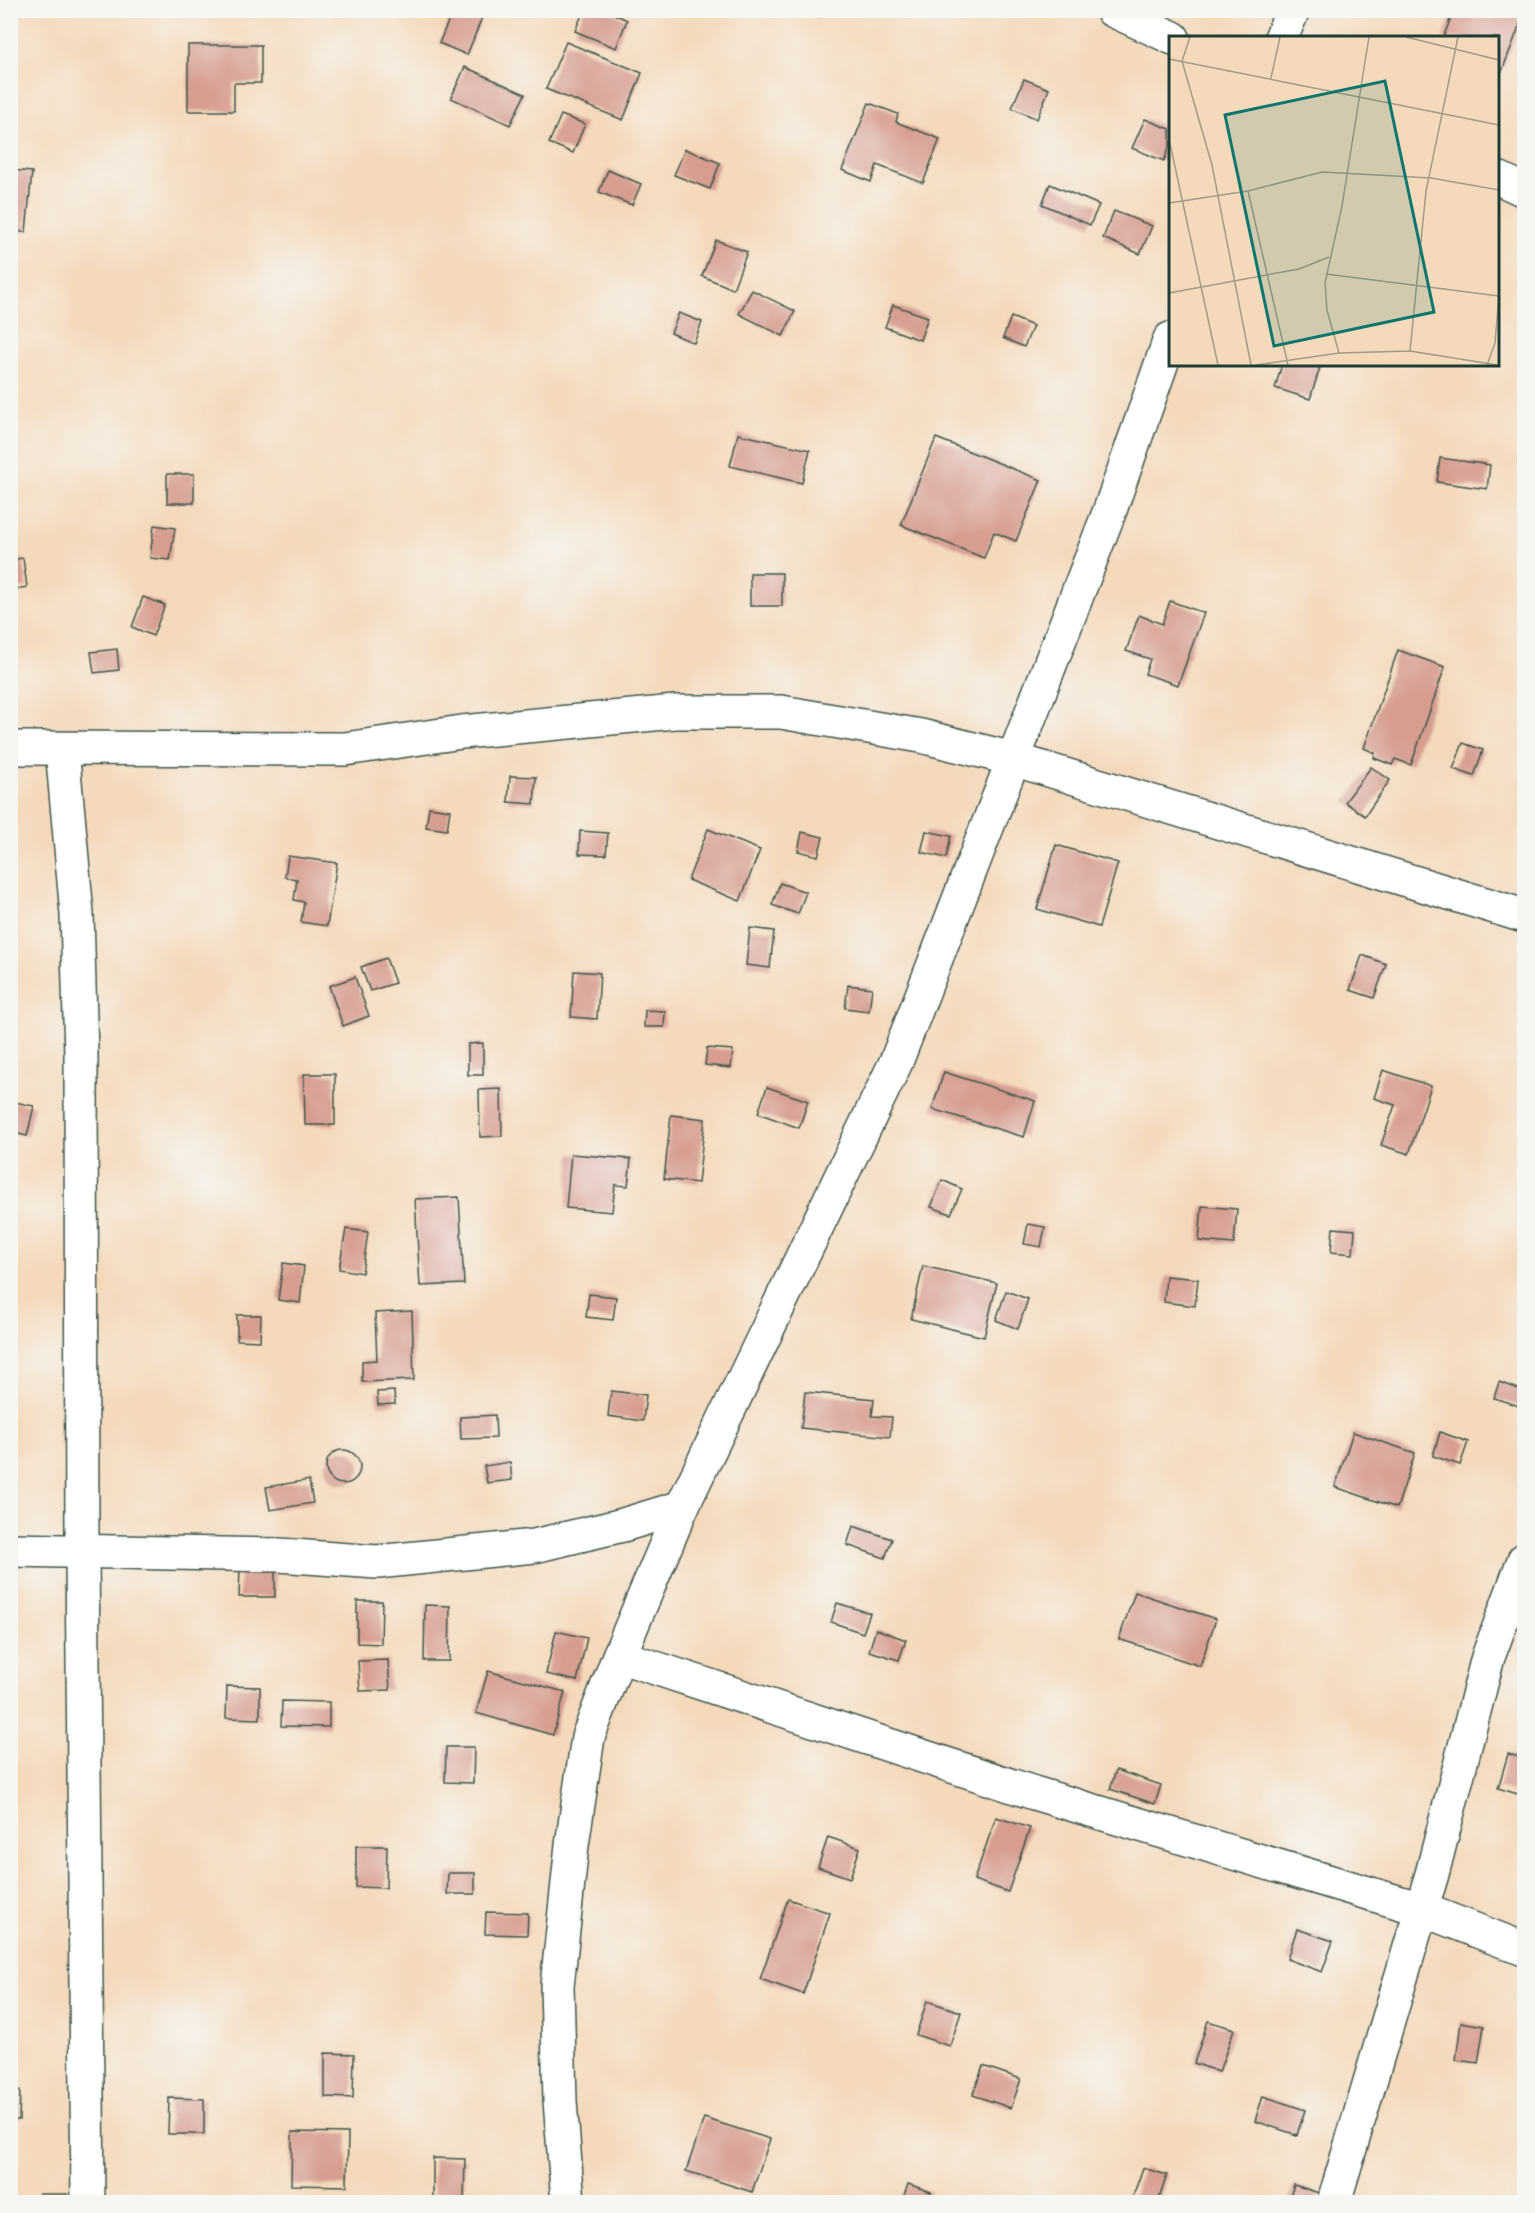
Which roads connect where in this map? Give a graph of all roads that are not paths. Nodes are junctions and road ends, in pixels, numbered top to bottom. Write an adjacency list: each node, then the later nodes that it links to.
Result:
1 (1112, 10): 3 (street)
2 (1293, 10): 4 (street)
3 (1169, 36)
4 (1282, 36)
5 (1499, 179): 6 (street)
6 (1524, 190)
7 (1169, 342): 10 (street)
8 (10, 748): 9 (street)
9 (62, 749): 10 (street); 14 (street)
10 (1013, 759): 11 (street); 12 (street)
11 (1524, 916)
12 (682, 1507): 14 (street); 16 (street)
13 (10, 1550): 14 (street)
14 (82, 1553): 19 (street)
15 (1524, 1560): 17 (street)
16 (619, 1656): 17 (street); 20 (street)
17 (1421, 1909): 18 (street); 21 (street)
18 (1524, 1949)
19 (88, 2202)
20 (568, 2202)
21 (1334, 2202)

